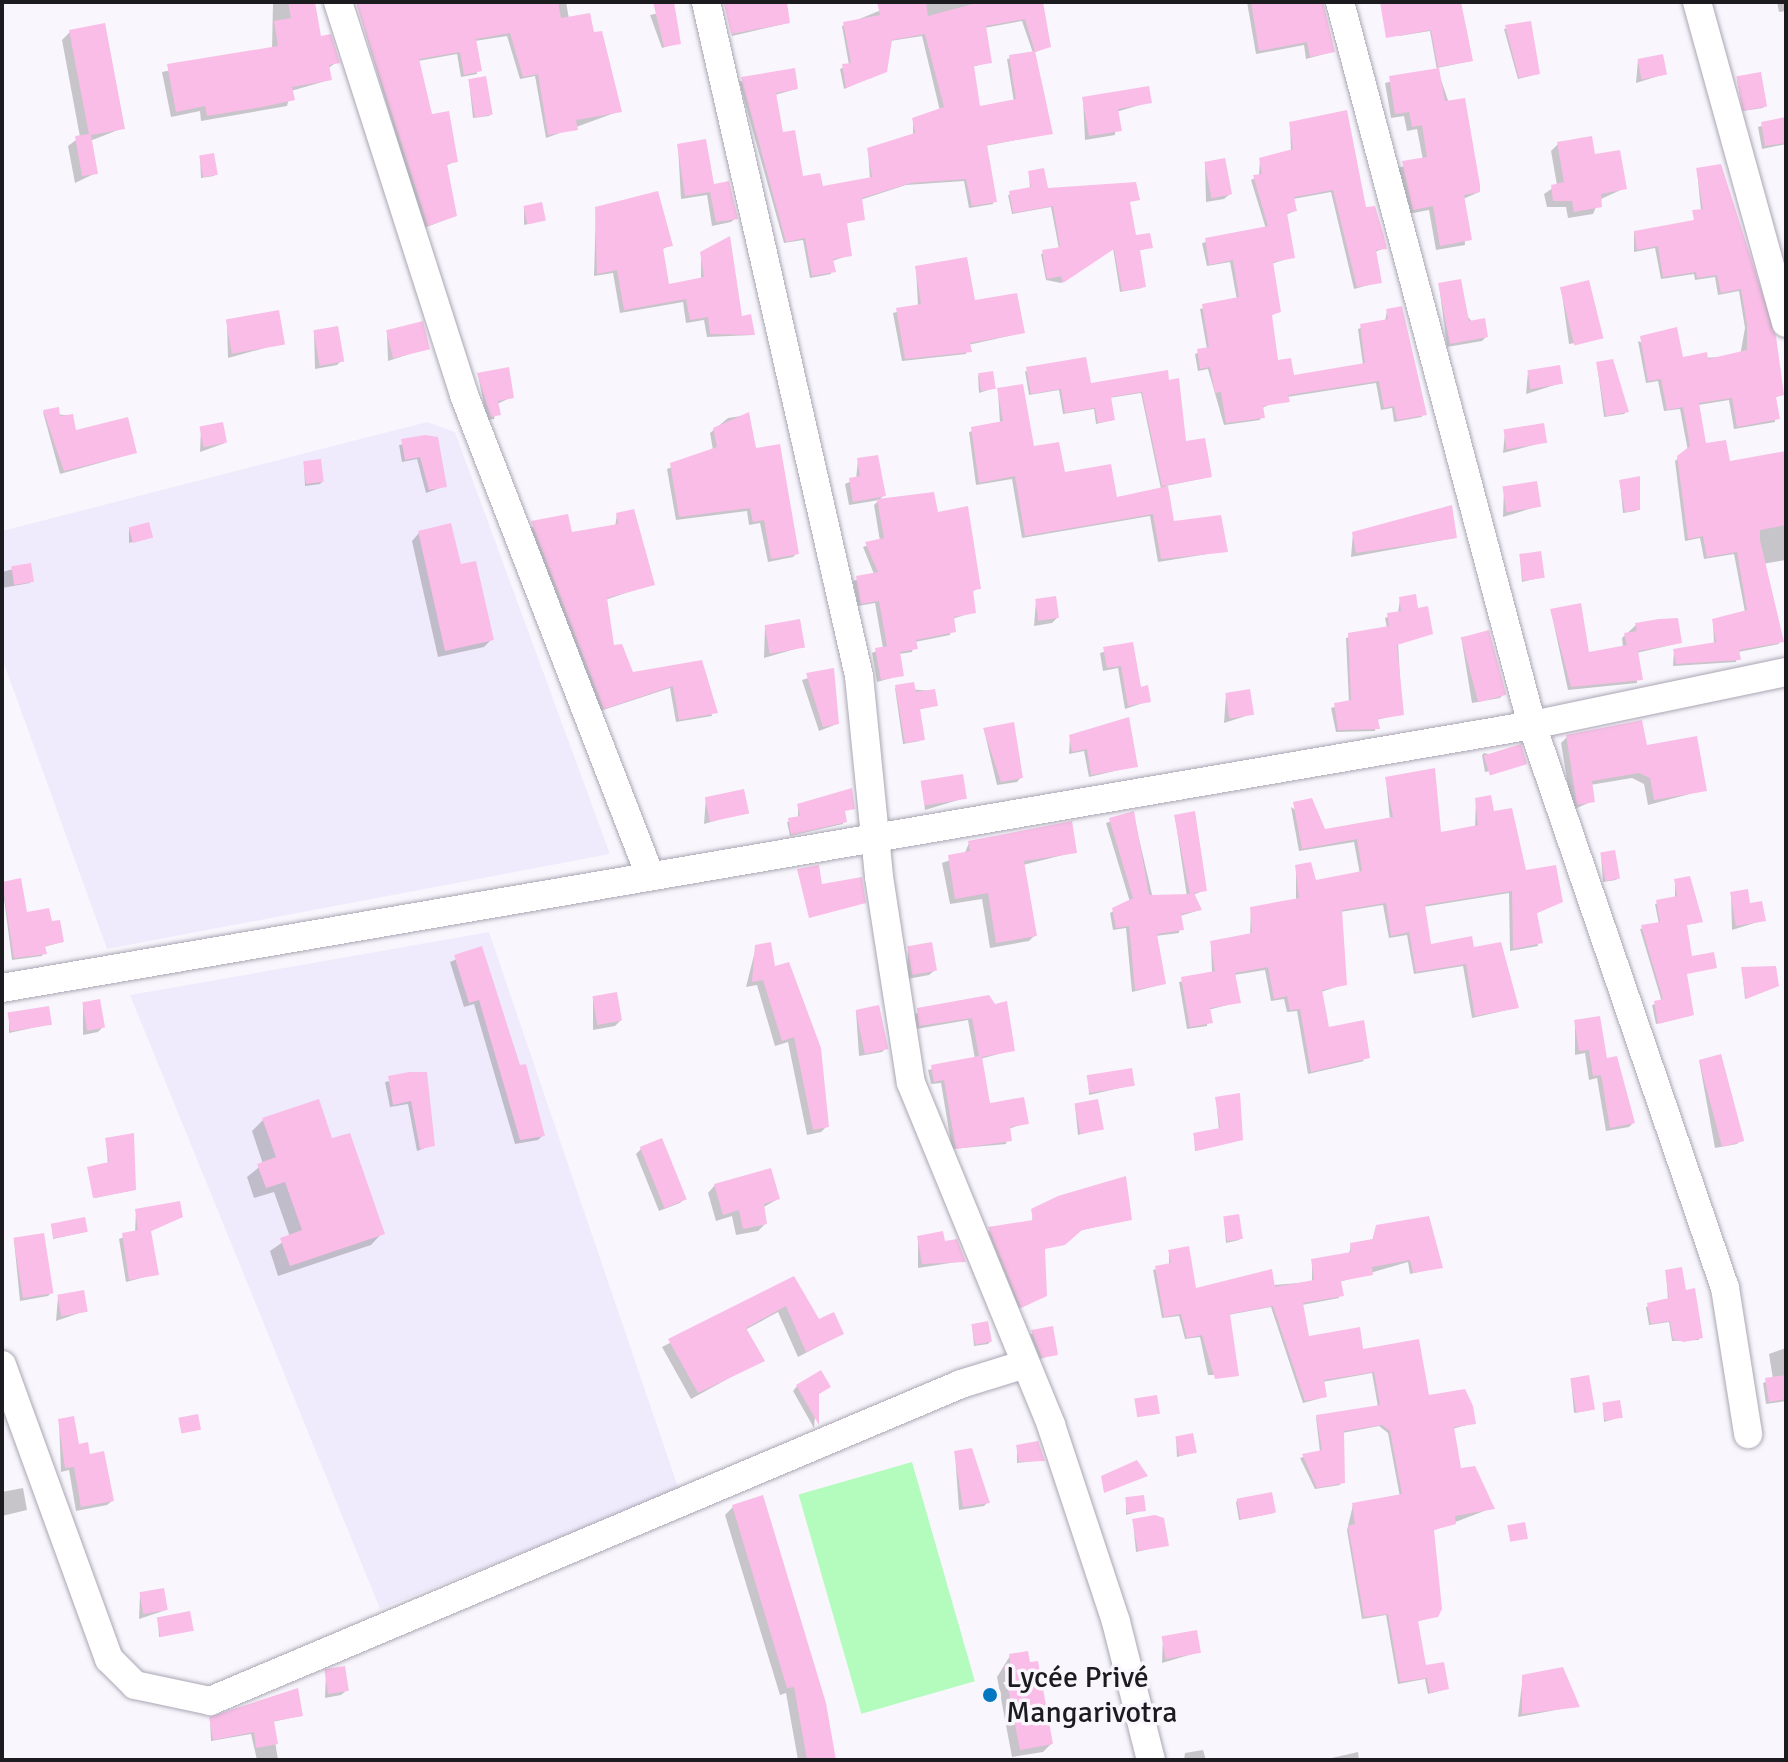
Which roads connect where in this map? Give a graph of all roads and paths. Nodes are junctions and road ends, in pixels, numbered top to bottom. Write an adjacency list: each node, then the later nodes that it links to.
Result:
1 (338, 2): 9 (street)
2 (706, 2): 8 (street)
3 (1340, 2): 7 (street)
4 (1697, 2): 5 (street)
5 (1786, 323)
6 (1786, 672): 7 (street)
7 (1532, 725): 8 (street); 13 (street)
8 (876, 834): 9 (street); 12 (street)
9 (649, 873): 10 (street)
10 (2, 988)
11 (2, 1365): 12 (street)
12 (1022, 1365): 14 (street)
13 (1748, 1434)
14 (1151, 1760)

